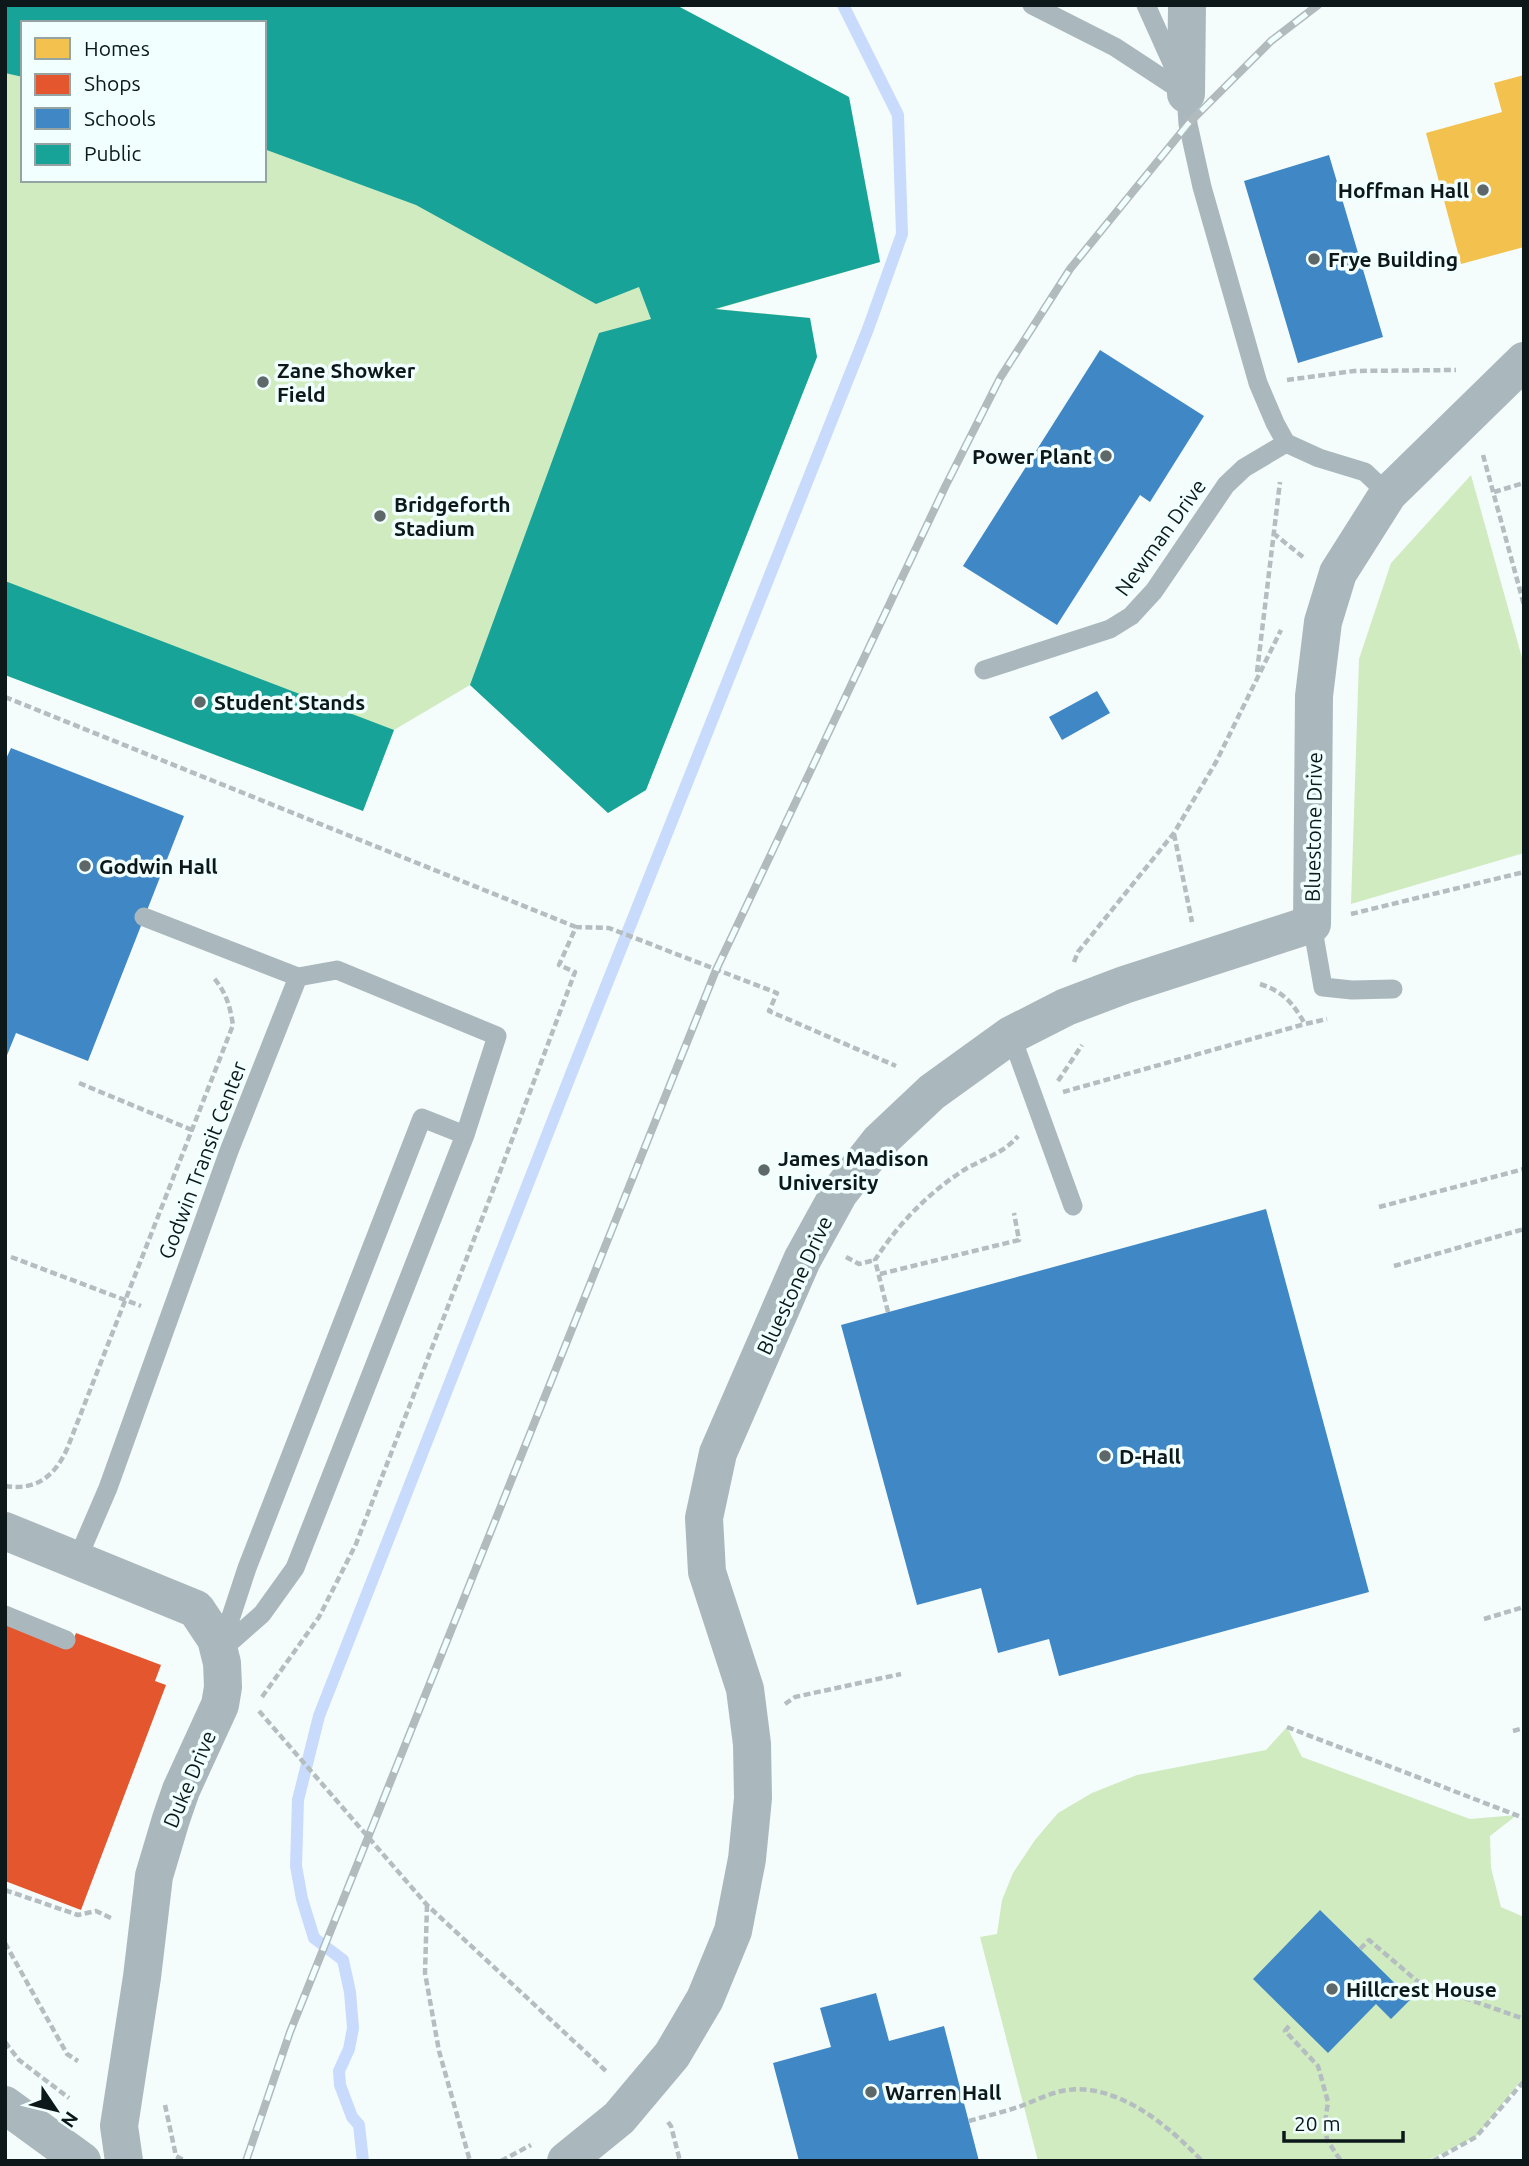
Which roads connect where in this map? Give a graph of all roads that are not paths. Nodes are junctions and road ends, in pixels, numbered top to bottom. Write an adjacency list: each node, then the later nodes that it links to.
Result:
1 (1032, 5): 4 (lane)
2 (1146, 5): 4 (lane)
3 (1187, 5): 4 (street)
4 (1186, 94): 6 (lane)
5 (1524, 361): 7 (street, Bluestone Drive)
6 (1286, 443): 7 (lane); 8 (lane, Newman Drive)
7 (1388, 494): 10 (street, Bluestone Drive)
8 (984, 670)
9 (144, 917): 11 (lane)
10 (1311, 924): 12 (lane); 13 (street, Bluestone Drive)
11 (298, 977): 14 (lane); 17 (lane, Godwin Transit Center)
12 (1393, 989)
13 (1011, 1035): 15 (lane); 22 (street, Bluestone Drive)
14 (465, 1135): 20 (lane); 20 (lane)
15 (1073, 1206)
16 (5, 1531): 17 (street, Duke Drive)
17 (77, 1560): 20 (street, Duke Drive)
18 (5, 1615): 19 (lane)
19 (66, 1640)
20 (220, 1651): 24 (street, Duke Drive)
21 (5, 2105): 23 (street)
22 (553, 2151)
23 (82, 2161)
24 (124, 2161)

